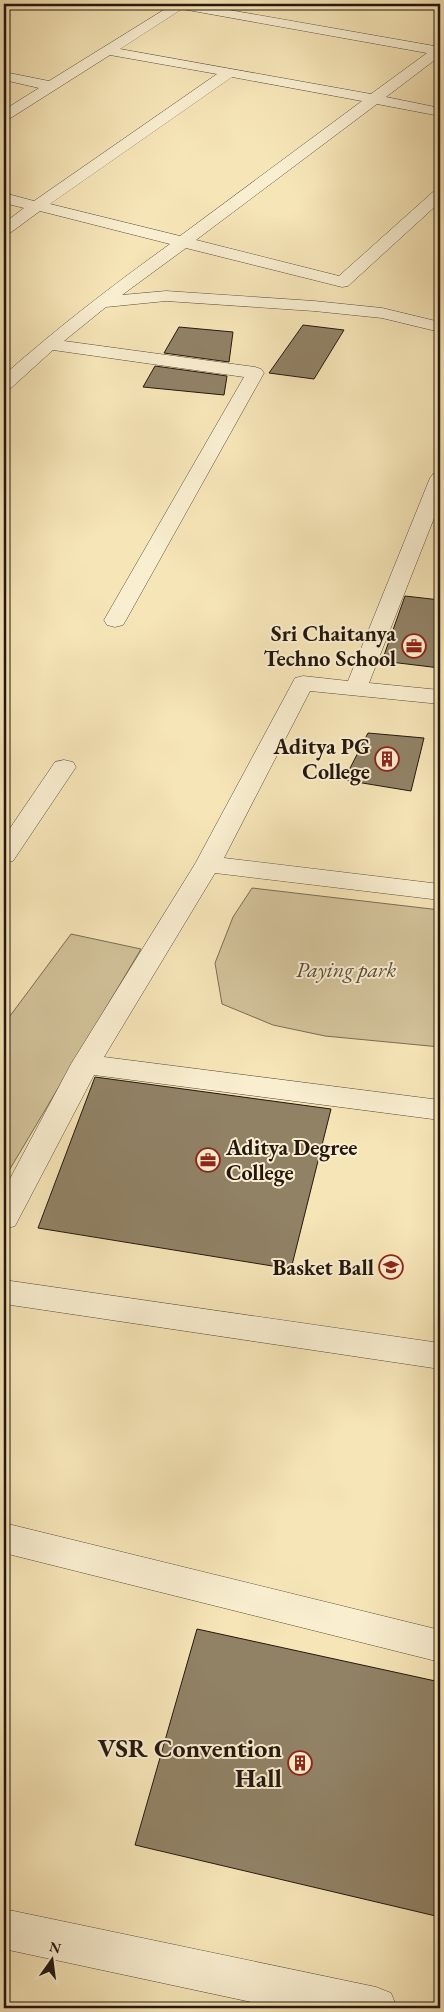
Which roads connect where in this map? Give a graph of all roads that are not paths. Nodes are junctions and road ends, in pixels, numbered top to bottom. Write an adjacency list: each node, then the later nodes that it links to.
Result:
1 (179, 4): 2 (street); 3 (street)
2 (110, 50): 4 (street); 6 (street)
3 (439, 51): 7 (street)
4 (229, 72): 7 (street); 12 (street)
5 (4, 76): 6 (street)
6 (52, 86): 9 (street)
7 (374, 99): 8 (street); 14 (street)
8 (440, 112)
9 (4, 116)
10 (440, 194): 15 (street)
11 (4, 198): 12 (street)
12 (37, 206): 13 (street); 14 (street)
13 (4, 230)
14 (183, 242): 15 (street); 16 (street)
15 (342, 282): 17 (street)
16 (100, 302): 17 (street); 19 (street)
17 (339, 308): 18 (street)
18 (440, 327)
19 (49, 344): 20 (street); 22 (street)
20 (4, 384)
21 (440, 478): 23 (street)
22 (115, 620)
23 (356, 688): 24 (street); 27 (street)
24 (440, 697)
25 (64, 768): 26 (street)
26 (4, 855)
27 (208, 864): 28 (street); 29 (street)
28 (440, 892)
29 (85, 1064): 30 (street); 31 (street)
30 (440, 1110)
31 (4, 1218)
32 (4, 1292): 33 (street)
33 (440, 1356)
34 (4, 1538): 35 (street)
35 (440, 1646)
36 (4, 1929): 37 (street)
37 (376, 2008)

